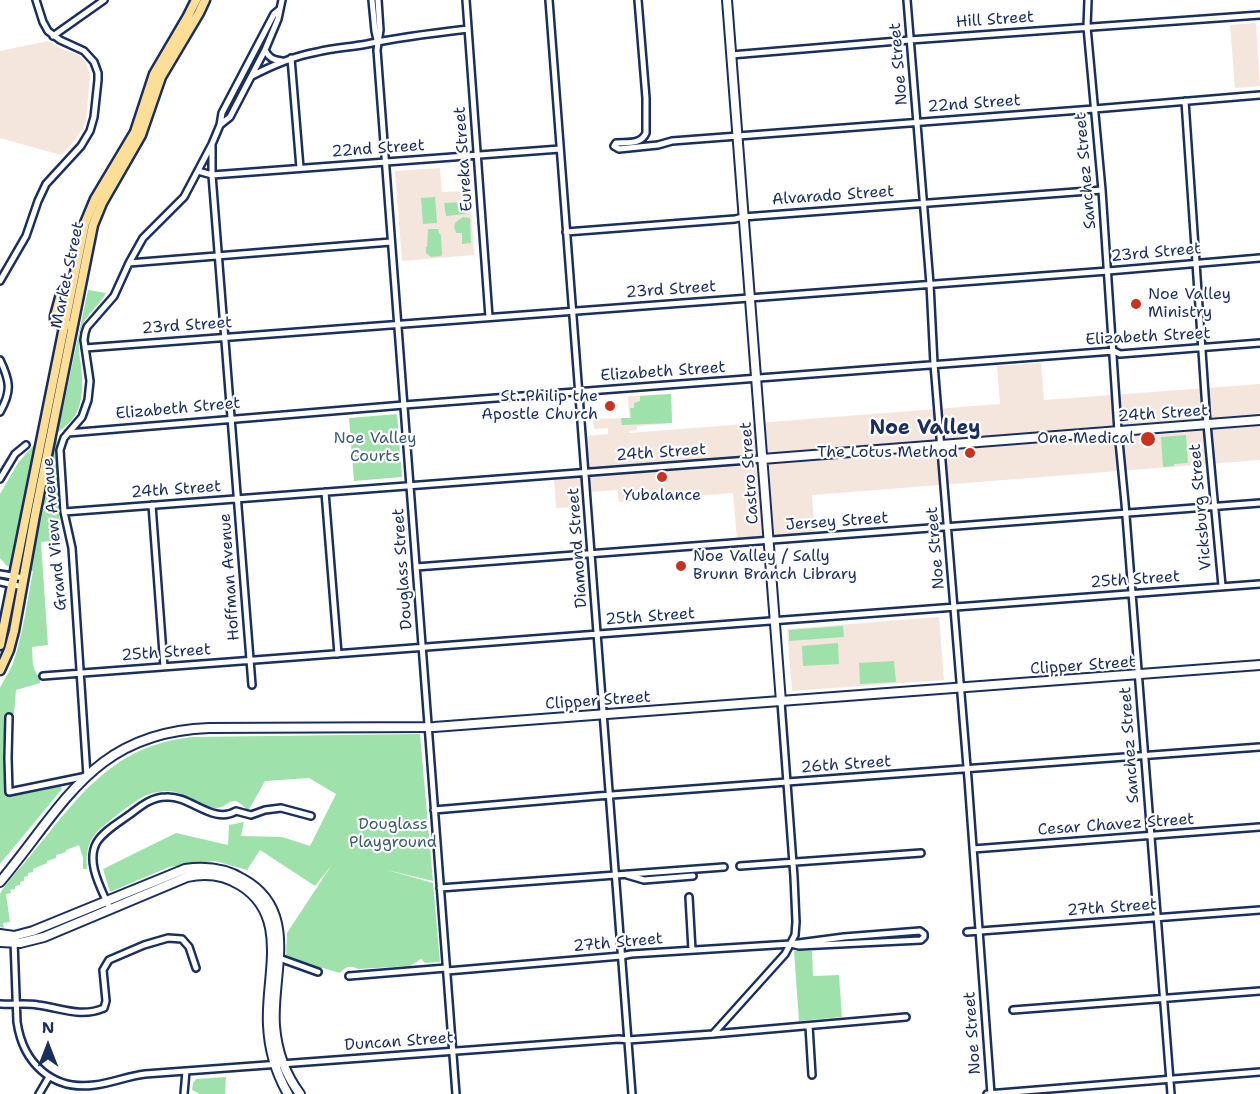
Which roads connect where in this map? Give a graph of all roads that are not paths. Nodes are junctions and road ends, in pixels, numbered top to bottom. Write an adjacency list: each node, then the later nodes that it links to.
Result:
1 (36, 0): 18 (street)
2 (104, 0): 18 (street)
3 (196, 0): 54 (main road, Market Street)
4 (204, 0): 54 (main road, Market Street)
5 (282, 0): 14 (street, Grand View Avenue)
6 (372, 0): 20 (street, Douglass Street)
7 (378, 0): 20 (street, Douglass Street)
8 (465, 0): 17 (street, Eureka Street)
9 (549, 0): 33 (street, Diamond Street)
10 (638, 0): 31 (street, 22nd Street)
11 (727, 0): 22 (street, Castro Street)
12 (907, 0): 19 (street, Noe Street)
13 (1088, 0): 16 (street, Sanchez Street)
14 (280, 9): 21 (street, Grand View Avenue); 30 (street, Grand View Avenue)
15 (1260, 15): 16 (street, Hill Street)
16 (1087, 27): 19 (street, Hill Street); 28 (street, Sanchez Street)
17 (468, 29): 20 (street); 34 (street, Eureka Street)
18 (53, 36): 49 (street)
19 (910, 40): 22 (street, Hill Street); 29 (street, Noe Street)
20 (378, 41): 23 (street); 35 (street, Douglass Street)
21 (265, 50): 24 (street); 25 (street, Grand View Avenue)
22 (731, 55): 31 (street, Castro Street)
23 (291, 58): 24 (street); 36 (street)
24 (284, 61): 25 (street)
25 (252, 76): 30 (street, Grand View Avenue)
26 (1260, 95): 27 (street, 22nd Street)
27 (1185, 101): 28 (street, 22nd Street); 47 (street, Vicksburg Street)
28 (1094, 109): 29 (street, 22nd Street); 39 (street, Sanchez Street)
29 (917, 122): 31 (street, 22nd Street); 40 (street, Noe Street)
30 (220, 125): 32 (street, Grand View Avenue)
31 (737, 135): 41 (street, Castro Street)
32 (212, 144): 37 (street, Grand View Avenue); 38 (street, Hoffman Avenue)
33 (560, 149): 34 (street, 22nd Street); 42 (street, Diamond Street)
34 (477, 155): 35 (street, 22nd Street); 53 (street, Eureka Street)
35 (385, 162): 36 (street, 22nd Street); 43 (street, Douglass Street)
36 (300, 168): 38 (street, 22nd Street)
37 (198, 171): 38 (street, 22nd Street); 46 (street, Grand View Avenue)
38 (212, 175): 44 (street, Hoffman Avenue)
39 (1101, 190): 40 (street, Alvarado Street); 48 (street, Sanchez Street)
40 (923, 203): 41 (street, Alvarado Street); 50 (street, Noe Street)
41 (744, 217): 42 (street, Alvarado Street); 51 (street, Castro Street)
42 (566, 232): 52 (street, Diamond Street)
43 (391, 242): 44 (street); 55 (street, Douglass Street)
44 (219, 256): 46 (street); 56 (street, Hoffman Avenue)
45 (1260, 258): 47 (street, 23rd Street)
46 (129, 263): 58 (street, Grand View Avenue)
47 (1196, 263): 48 (street, 23rd Street); 59 (street, Vicksburg Street)
48 (1108, 271): 50 (street, 23rd Street); 60 (street, Sanchez Street)
49 (0, 281)
50 (930, 284): 51 (street, 23rd Street); 62 (street, Noe Street)
51 (750, 298): 52 (street, 23rd Street); 63 (street, Castro Street)
52 (572, 310): 53 (street, 23rd Street); 64 (street, Diamond Street)
53 (489, 317): 55 (street, 23rd Street)
54 (69, 323): 90 (main road, Market Street); 90 (main road, Market Street)
55 (398, 324): 56 (street, 23rd Street); 65 (street, Douglass Street)
56 (225, 337): 58 (street, 23rd Street); 67 (street, Hoffman Avenue)
57 (1260, 344): 59 (street, Elizabeth Street)
58 (84, 348): 71 (street, Grand View Avenue)
59 (1202, 348): 60 (street, Elizabeth Street); 69 (street, Vicksburg Street)
60 (1114, 351): 62 (street, Elizabeth Street); 70 (street, Sanchez Street)
61 (0, 360): 66 (street)
62 (934, 364): 63 (street, Elizabeth Street); 72 (street, Noe Street)
63 (756, 378): 64 (street, Elizabeth Street); 74 (street, Castro Street)
64 (578, 391): 65 (street, Elizabeth Street); 75 (street, Diamond Street)
65 (404, 405): 67 (street, Elizabeth Street); 77 (street, Douglass Street)
66 (0, 412)
67 (231, 418): 71 (street, Elizabeth Street); 79 (street, Hoffman Avenue)
68 (1260, 420): 69 (street, 24th Street)
69 (1207, 424): 70 (street, 24th Street); 82 (street, Vicksburg Street)
70 (1118, 431): 72 (street, 24th Street); 84 (street, Sanchez Street)
71 (68, 433): 83 (street, Grand View Avenue)
72 (941, 445): 74 (street, 24th Street); 85 (street, Noe Street)
73 (26, 446): 76 (street)
74 (762, 459): 75 (street, 24th Street); 86 (street, Castro Street)
75 (586, 472): 77 (street, 24th Street); 87 (street, Diamond Street)
76 (0, 479)
77 (410, 485): 78 (street, 24th Street); 88 (street, Douglass Street)
78 (325, 492): 79 (street, 24th Street); 100 (street)
79 (238, 499): 81 (street, 24th Street); 101 (street, Hoffman Avenue)
80 (1260, 503): 82 (street, Jersey Street)
81 (152, 505): 83 (street, 24th Street); 103 (street)
82 (1215, 506): 84 (street, Jersey Street); 93 (street, Vicksburg Street)
83 (64, 512): 105 (street, Grand View Avenue)
84 (1126, 513): 85 (street, Jersey Street); 94 (street, Sanchez Street)
85 (948, 526): 86 (street, Jersey Street); 95 (street, Noe Street)
86 (768, 541): 87 (street, Jersey Street); 96 (street, Castro Street)
87 (592, 554): 88 (street, Jersey Street); 97 (street, Diamond Street)
88 (416, 567): 99 (street, Douglass Street)
89 (0, 574): 90 (street)
90 (19, 577): 91 (street); 98 (main road); 104 (main road)
91 (0, 582)
92 (1260, 584): 93 (street, 25th Street)
93 (1222, 586): 94 (street, 25th Street)
94 (1132, 593): 95 (street, 25th Street); 106 (street, Sanchez Street)
95 (954, 607): 96 (street, 25th Street); 109 (street, Noe Street)
96 (774, 621): 97 (street, 25th Street); 110 (street, Castro Street)
97 (597, 634): 99 (street, 25th Street); 111 (street, Diamond Street)
98 (0, 645)
99 (422, 648): 100 (street, 25th Street); 113 (street, Douglass Street)
100 (338, 654): 101 (street, 25th Street)
101 (250, 661): 103 (street, 25th Street); 108 (street, Hoffman Avenue)
102 (1260, 665): 106 (street, Clipper Street)
103 (164, 667): 105 (street, 25th Street)
104 (0, 670)
105 (80, 674): 107 (street, 25th Street); 117 (street, Grand View Avenue)
106 (1138, 675): 109 (street, Clipper Street); 115 (street, Sanchez Street)
107 (43, 676)
108 (252, 685)
109 (960, 688): 110 (street, Clipper Street); 116 (street, Noe Street)
110 (781, 702): 111 (street, Clipper Street); 118 (street, Castro Street)
111 (603, 715): 113 (street, Clipper Street); 119 (street, Diamond Street)
112 (9, 717): 117 (street)
113 (428, 727): 117 (street, Clipper Street); 120 (street, Douglass Street)
114 (1260, 747): 115 (street, 26th Street)
115 (1145, 756): 116 (street, 26th Street); 123 (street, Sanchez Street)
116 (967, 769): 118 (street, 26th Street); 124 (street, Noe Street)
117 (87, 776): 132 (street, Clipper Street)
118 (787, 783): 119 (street, 26th Street); 126 (street, Castro Street)
119 (609, 796): 120 (street, 26th Street); 130 (street, Diamond Street)
120 (434, 810): 133 (street, Douglass Street)
121 (311, 816): 135 (street)
122 (1260, 827): 123 (street, Cesar Chavez Street)
123 (1151, 836): 124 (street, Cesar Chavez Street); 137 (street, Sanchez Street)
124 (973, 849): 138 (street, Noe Street)
125 (921, 853): 126 (street)
126 (793, 862): 127 (street); 145 (street, Castro Street)
127 (740, 866)
128 (724, 867): 129 (street)
129 (625, 874): 130 (street); 131 (street)
130 (615, 875): 133 (street); 147 (street, Diamond Street)
131 (693, 876)
132 (0, 882)
133 (440, 888): 150 (street, Douglass Street)
134 (689, 897): 146 (street)
135 (109, 905): 142 (street); 148 (street); 163 (street)
136 (1260, 910): 137 (street, 27th Street)
137 (1157, 918): 138 (street, 27th Street); 154 (street, Sanchez Street)
138 (979, 931): 139 (street, 27th Street); 175 (street, Noe Street)
139 (967, 932)
140 (0, 934): 142 (street)
141 (882, 934): 144 (street); 144 (street, 27th Street); 145 (street, 27th Street)
142 (14, 939): 143 (street); 156 (street, Duncan Street)
143 (0, 942)
144 (883, 942): 145 (street, 27th Street)
145 (791, 944): 146 (street, 27th Street); 160 (street)
146 (692, 950): 147 (street, 27th Street)
147 (621, 957): 150 (street, 27th Street); 161 (street, Diamond Street)
148 (279, 958): 151 (street); 163 (street)
149 (196, 968): 156 (street)
150 (447, 970): 152 (street, 27th Street); 162 (street, Douglass Street)
151 (318, 972)
152 (349, 976)
153 (1260, 991): 154 (street)
154 (1163, 999): 157 (street); 168 (street, Sanchez Street)
155 (0, 1004): 156 (street)
156 (16, 1005): 167 (street, Duncan Street)
157 (1013, 1010)
158 (906, 1017): 159 (street, Duncan Street)
159 (809, 1026): 160 (street, Duncan Street); 166 (street)
160 (713, 1034): 161 (street, Duncan Street)
161 (628, 1040): 162 (street, Duncan Street); 174 (street, Diamond Street)
162 (453, 1051): 163 (street, Duncan Street); 173 (street, Douglass Street)
163 (279, 1064): 164 (street, Duncan Street); 171 (street); 172 (street)
164 (186, 1071): 167 (street, Duncan Street); 170 (street)
165 (1260, 1072): 168 (street)
166 (812, 1074)
167 (49, 1077): 169 (street)
168 (1170, 1079): 175 (street); 176 (street, Sanchez Street)
169 (39, 1094)
170 (184, 1094)
171 (288, 1094)
172 (300, 1094)
173 (456, 1094)
174 (632, 1094)
175 (990, 1094)
176 (1171, 1094)

